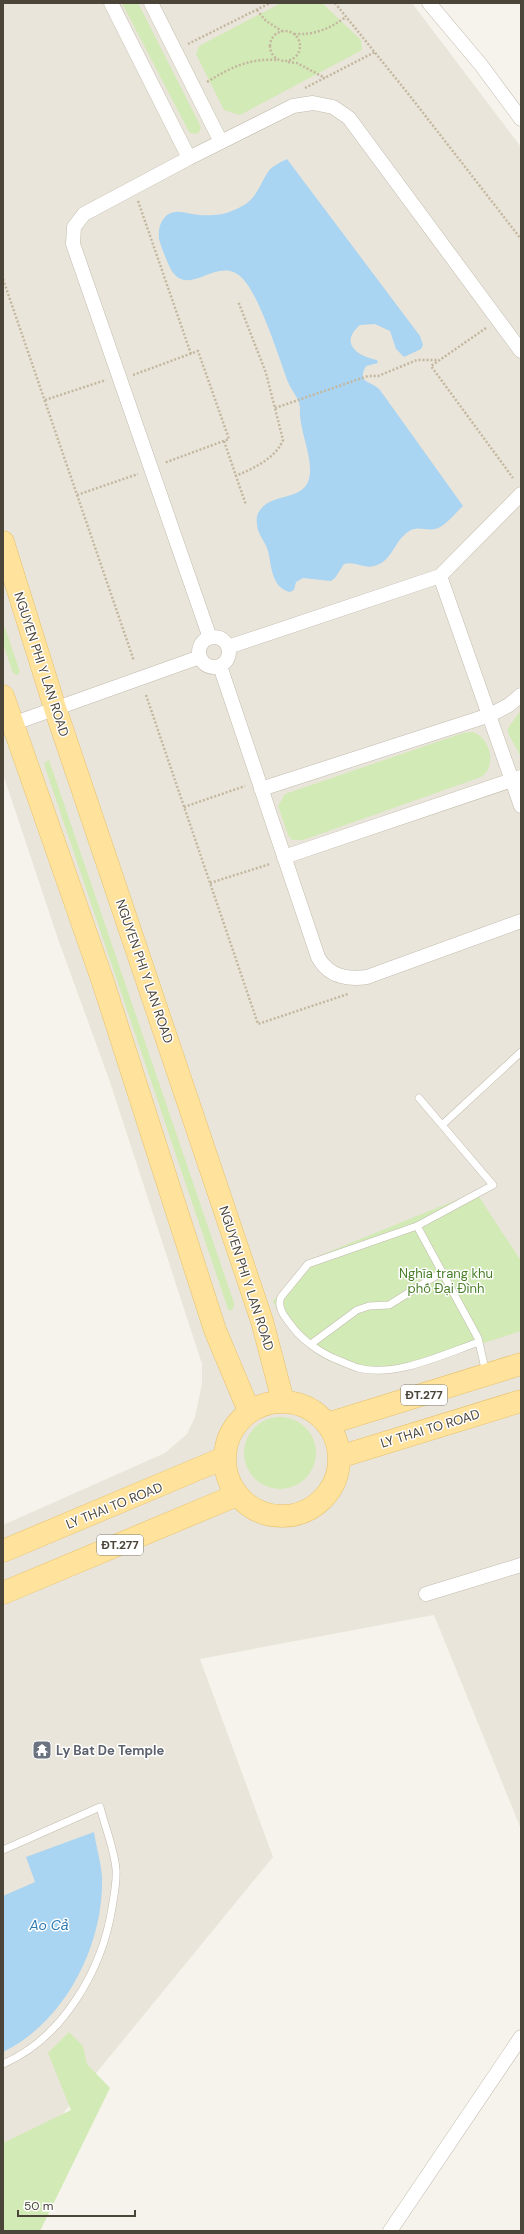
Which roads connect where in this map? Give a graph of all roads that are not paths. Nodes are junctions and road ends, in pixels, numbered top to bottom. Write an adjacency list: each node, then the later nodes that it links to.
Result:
1 (111, 3): 6 (street)
2 (151, 3): 5 (street)
3 (429, 3): 4 (street)
4 (521, 119)
5 (221, 142): 6 (street); 7 (street)
6 (188, 158): 11 (street)
7 (521, 351)
8 (521, 494): 10 (street)
9 (3, 542): 17 (main road, NGUYEN PHI Y LAN ROAD)
10 (440, 576): 12 (street); 18 (street)
11 (210, 638): 12 (street); 13 (street)
12 (228, 647): 14 (street)
13 (200, 657): 14 (street); 17 (street)
14 (220, 666): 21 (street)
15 (521, 695): 18 (street)
16 (3, 696): 19 (main road)
17 (55, 708): 19 (street); 35 (main road, NGUYEN PHI Y LAN ROAD)
18 (490, 714): 20 (street); 21 (street)
19 (12, 724): 36 (main road)
20 (517, 778): 22 (street); 23 (street)
21 (261, 789): 23 (street)
22 (521, 806)
23 (284, 857): 24 (street)
24 (521, 921)
25 (521, 1052): 27 (lane)
26 (419, 1098): 27 (lane)
27 (442, 1124): 28 (lane)
28 (417, 1226): 29 (lane); 31 (lane)
29 (442, 1272): 30 (lane); 31 (lane)
30 (479, 1342): 31 (lane); 33 (lane)
31 (311, 1344)
32 (521, 1364): 33 (main road, ĐT.277)
33 (487, 1375): 37 (main road, ĐT.277)
34 (521, 1400): 38 (main road, LY THAI TO ROAD / ĐT.277)
35 (283, 1401): 36 (main road); 37 (main road)
36 (249, 1412): 39 (main road)
37 (327, 1424): 38 (main road)
38 (339, 1456): 40 (main road)
39 (224, 1458): 40 (main road); 41 (main road, LY THAI TO ROAD)
40 (237, 1495): 43 (main road, ĐT.277)
41 (3, 1551)
42 (521, 1565): 44 (street)
43 (3, 1593)
44 (426, 1594)
45 (3, 1850): 47 (lane)
46 (521, 2037): 48 (street)
47 (3, 2064)
48 (390, 2231)

